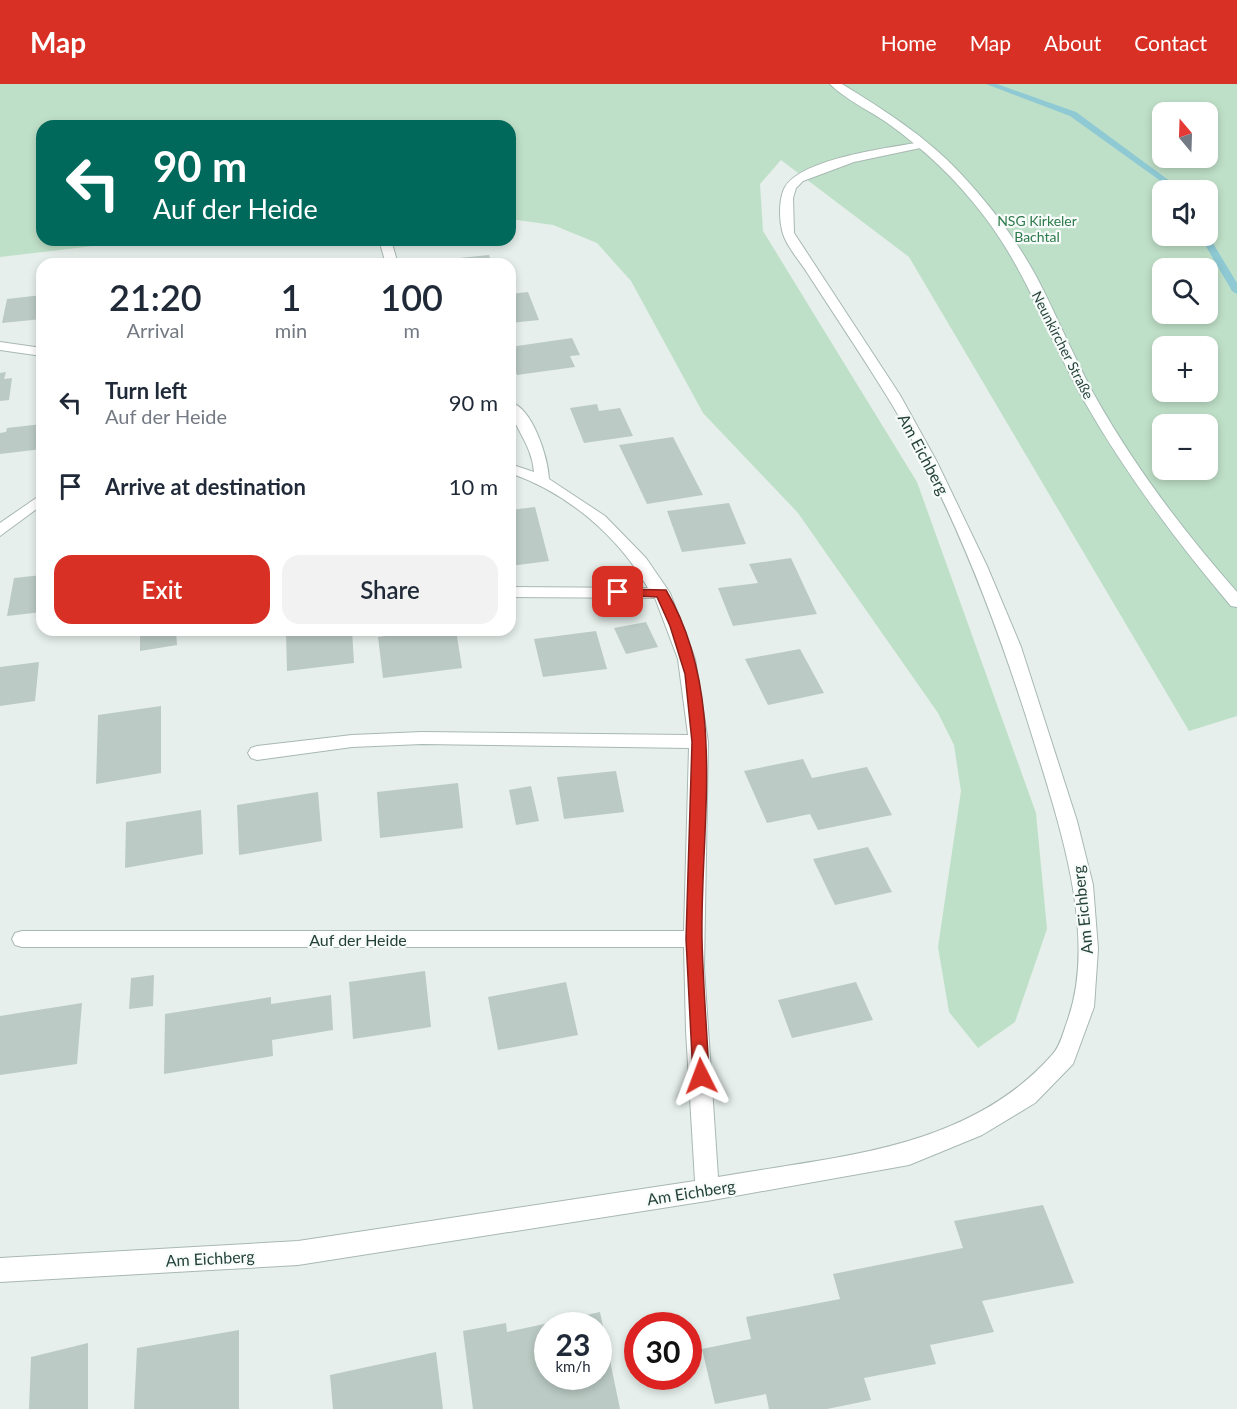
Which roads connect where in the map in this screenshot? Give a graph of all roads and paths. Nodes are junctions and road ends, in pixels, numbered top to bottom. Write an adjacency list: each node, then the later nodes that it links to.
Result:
1 (835, 84): 2 (street, Neunkircher Straße)
2 (921, 145): 12 (street, Neunkircher Straße); 17 (street, Am Eichberg)
3 (0, 346): 4 (street)
4 (36, 351)
5 (516, 413): 7 (street)
6 (516, 470): 7 (street)
7 (542, 480): 11 (street)
8 (36, 503): 9 (street)
9 (0, 531)
10 (516, 592): 11 (street)
11 (662, 593): 13 (street)
12 (1237, 602)
13 (699, 742): 14 (street); 16 (street)
14 (257, 753)
15 (22, 939): 16 (street, Auf der Heide)
16 (694, 939): 17 (street)
17 (706, 1191): 18 (street, Am Eichberg)
18 (0, 1270)

